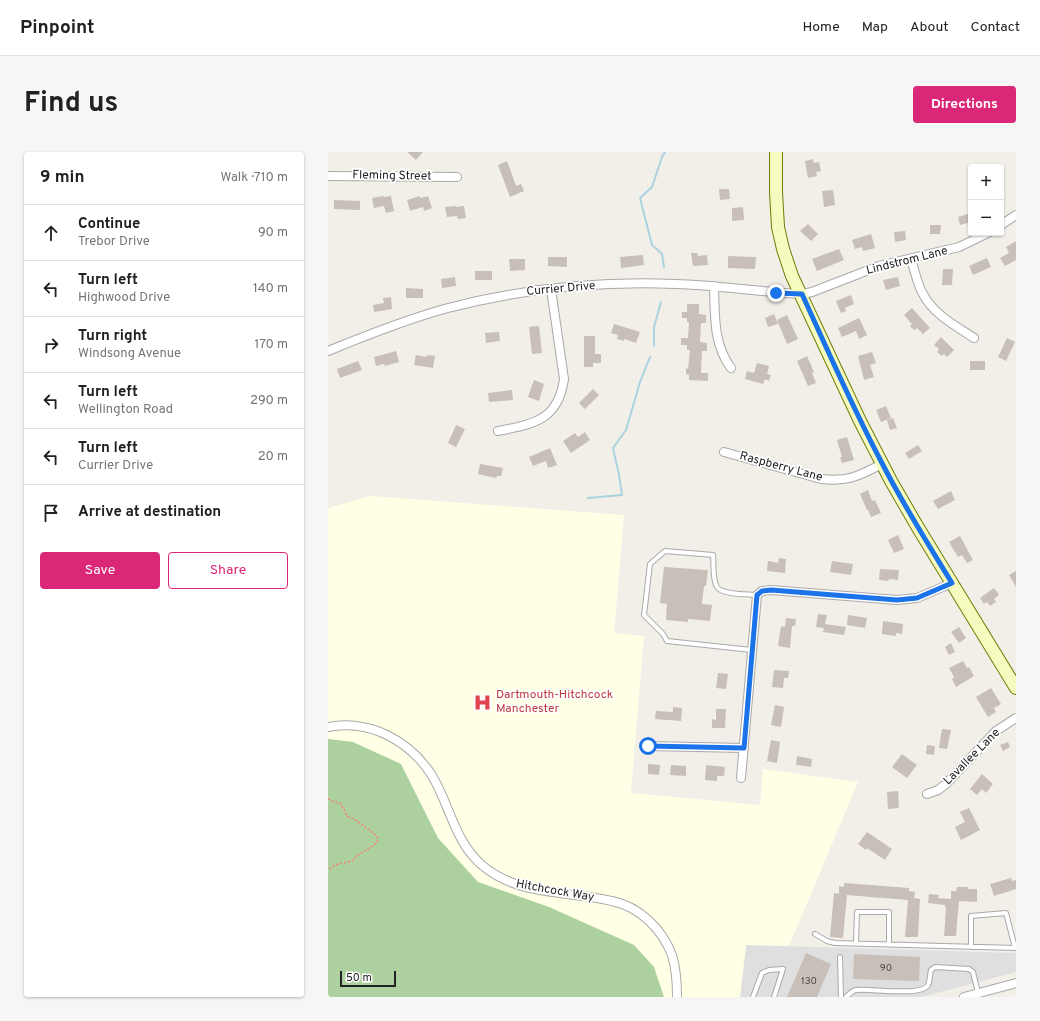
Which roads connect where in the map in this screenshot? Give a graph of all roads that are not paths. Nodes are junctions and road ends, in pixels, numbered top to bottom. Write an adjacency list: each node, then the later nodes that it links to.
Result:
1 (776, 152): 10 (main road)
2 (328, 176): 3 (street, Fleming Street)
3 (457, 177)
4 (1016, 215): 5 (street)
5 (1004, 223)
6 (982, 236): 7 (street, Lindstrom Lane)
7 (911, 259): 10 (street, Lindstrom Lane); 11 (street)
8 (714, 286): 9 (street, Currier Drive); 10 (street, Currier Drive); 13 (street)
9 (551, 289): 12 (street, Currier Drive); 14 (street)
10 (802, 294): 16 (main road)
11 (974, 338)
12 (328, 351)
13 (731, 368)
14 (498, 431)
15 (724, 452): 16 (street, Raspberry Lane)
16 (882, 464): 17 (main road)
17 (952, 583): 18 (street); 20 (main road)
18 (760, 593): 19 (street); 19 (lane)
19 (752, 650): 24 (street)
20 (1016, 688)
21 (1016, 718): 26 (street, Lavallee Lane)
22 (328, 727): 35 (street, Hitchcock Way)
23 (648, 746): 24 (street)
24 (744, 748): 25 (street)
25 (741, 778)
26 (926, 794)
27 (815, 934): 28 (lane)
28 (856, 943): 29 (lane); 29 (lane)
29 (889, 944): 30 (lane)
30 (970, 947): 31 (lane); 31 (lane)
31 (1016, 948)
32 (840, 957): 38 (lane)
33 (1016, 983): 34 (street)
34 (979, 995): 39 (lane); 40 (street)
35 (677, 997)
36 (753, 997): 37 (lane)
37 (774, 997)
38 (841, 997)
39 (846, 997)
40 (964, 997)

